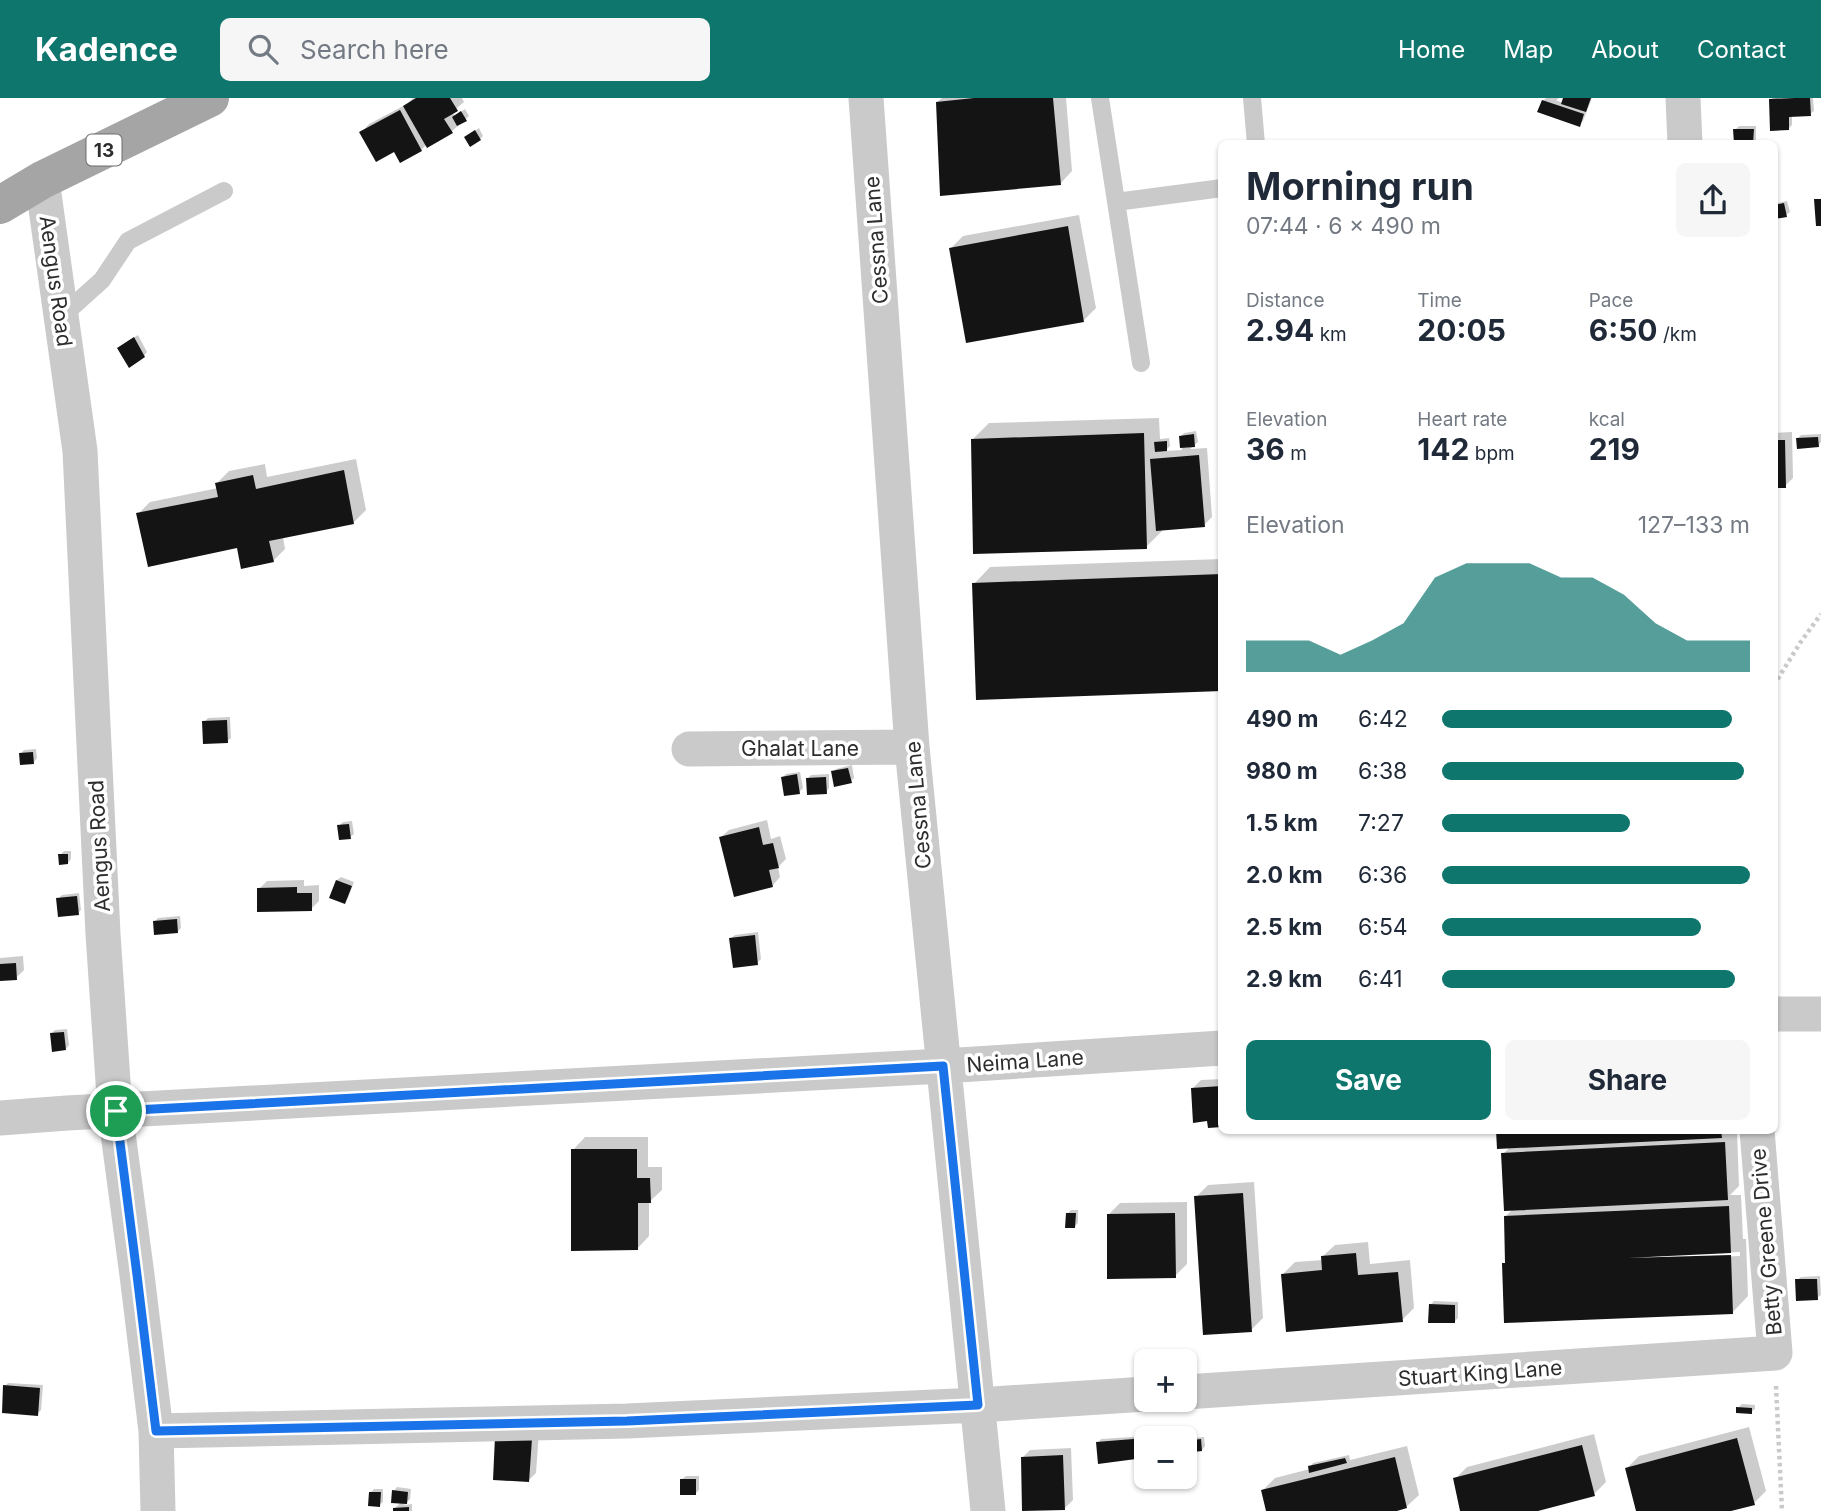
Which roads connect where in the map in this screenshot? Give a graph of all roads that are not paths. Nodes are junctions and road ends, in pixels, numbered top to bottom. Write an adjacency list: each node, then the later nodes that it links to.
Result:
1 (209, 98): 8 (main road, 13)
2 (866, 98): 15 (street, Cessna Lane)
3 (1100, 98): 11 (lane)
4 (1252, 98): 6 (lane)
5 (1683, 98): 7 (street)
6 (1256, 140)
7 (1685, 140)
8 (42, 180): 12 (main road, 13); 13 (street, Aengus Road)
9 (1218, 189): 11 (lane)
10 (224, 191): 13 (lane)
11 (1116, 202): 14 (lane)
12 (0, 205)
13 (62, 316): 21 (street, Aengus Road)
14 (1141, 363)
15 (912, 747): 16 (street, Ghalat Lane); 20 (street, Cessna Lane)
16 (689, 749)
17 (1778, 1014): 18 (street)
18 (1821, 1014)
19 (1218, 1048): 20 (street, Neima Lane)
20 (943, 1066): 21 (street, Neima Lane); 27 (street, Cessna Lane)
21 (116, 1111): 22 (street, Neima Lane); 28 (street, Aengus Road)
22 (0, 1118)
23 (1757, 1134): 24 (street, Betty Greene Drive)
24 (1775, 1353): 25 (street, Stuart King Lane)
25 (1197, 1391)
26 (1134, 1395): 27 (street)
27 (978, 1405): 28 (street); 30 (street, Cessna Lane)
28 (156, 1431): 29 (street, Aengus Road)
29 (158, 1511)
30 (988, 1511)

